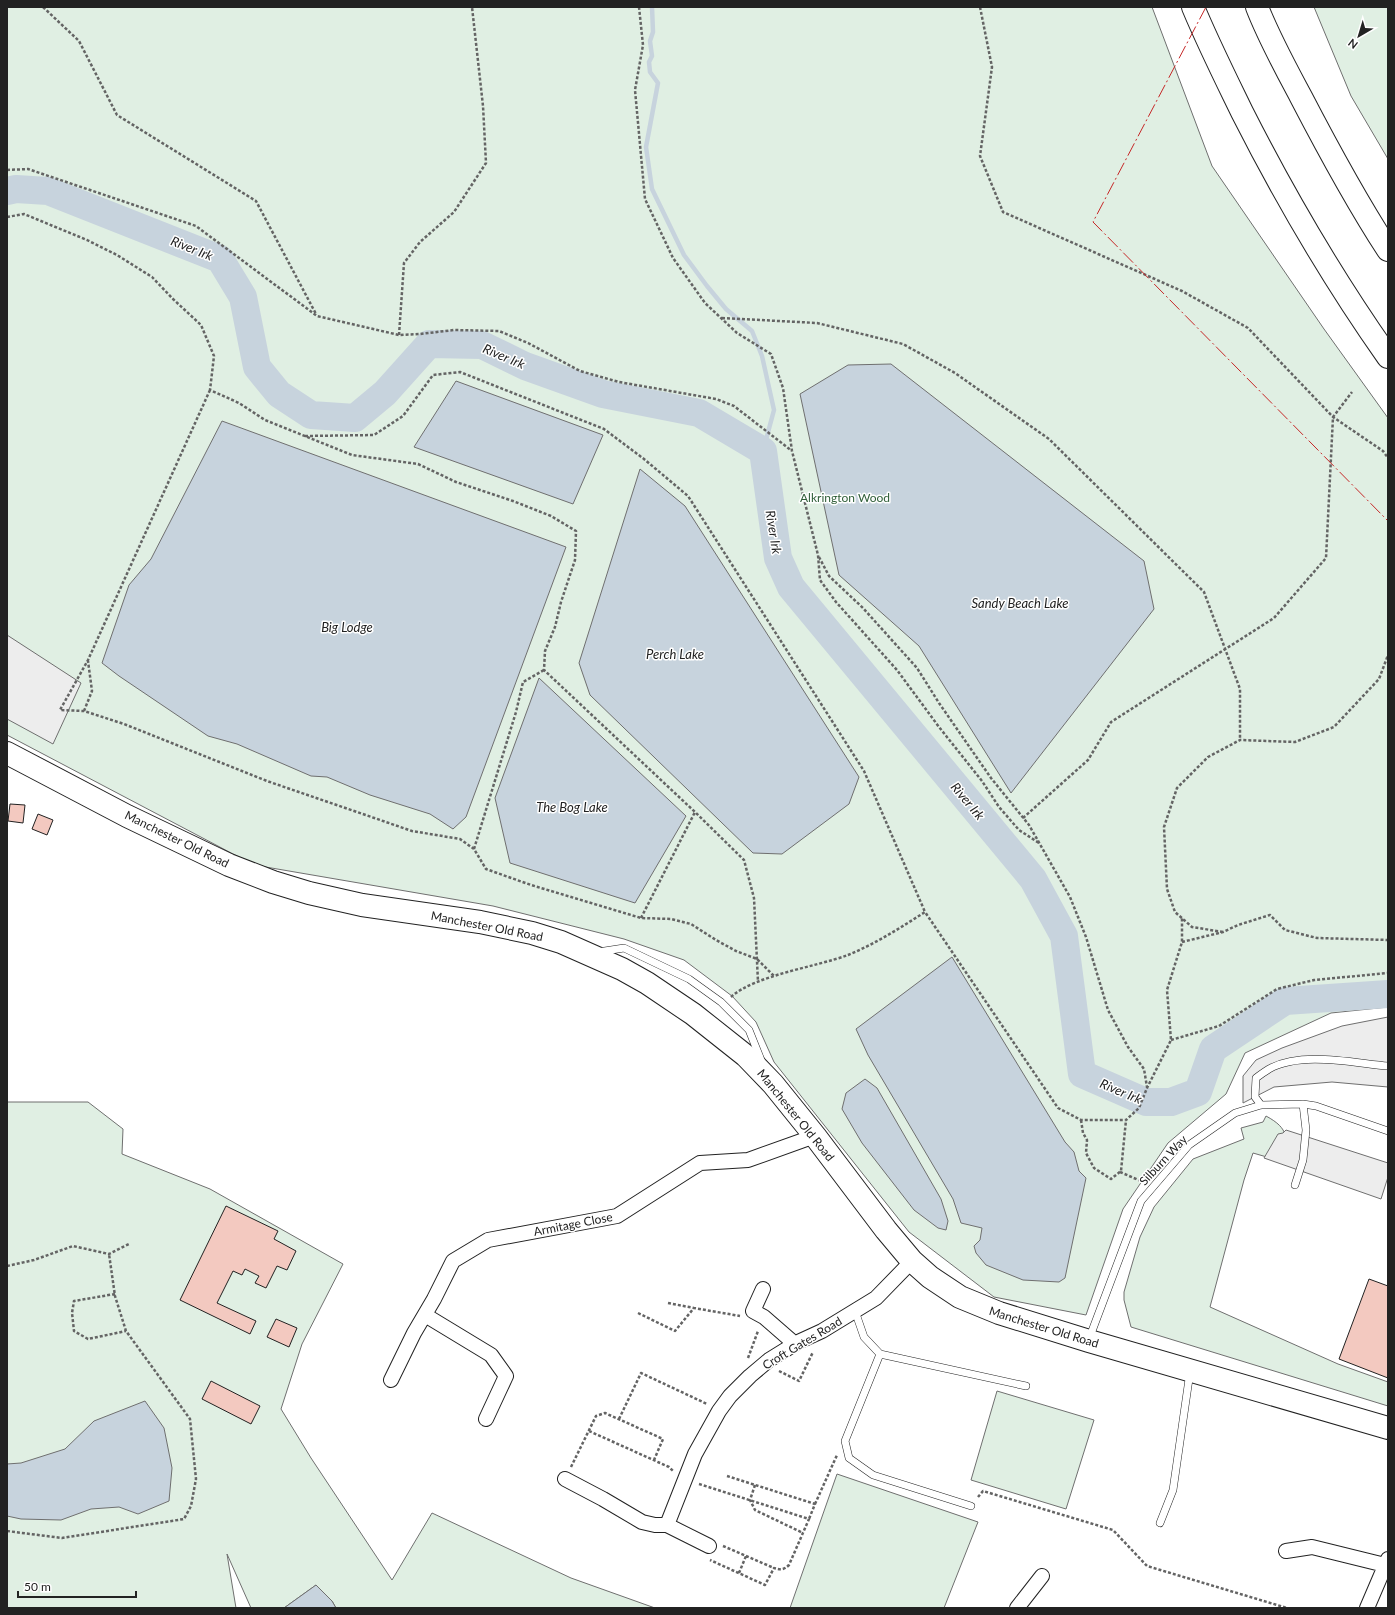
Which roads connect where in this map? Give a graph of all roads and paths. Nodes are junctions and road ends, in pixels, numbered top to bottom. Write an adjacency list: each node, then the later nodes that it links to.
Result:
1 (44, 7): 10 (path)
2 (472, 7): 12 (path)
3 (639, 7): 11 (path)
4 (980, 7): 16 (path)
5 (1193, 7): 13 (main road)
6 (1257, 7): 9 (main road)
7 (7, 170): 10 (path)
8 (7, 217): 14 (path)
9 (1388, 250)
10 (317, 316): 12 (path)
11 (722, 318): 18 (path); 21 (path)
12 (399, 335): 18 (path)
13 (1388, 357)
14 (210, 390): 17 (path); 23 (path)
15 (1352, 392): 16 (path)
16 (1333, 417): 19 (path); 21 (path)
17 (304, 436): 24 (path); 32 (path)
18 (792, 451): 20 (path)
19 (1388, 458)
20 (818, 555): 29 (path); 30 (path)
21 (1225, 649): 26 (path); 29 (path)
22 (1388, 655): 26 (path)
23 (88, 660): 25 (path); 25 (path)
24 (544, 670): 28 (path); 31 (path)
25 (84, 711): 31 (path)
26 (1240, 740): 34 (path)
27 (7, 753): 38 (main road, Manchester Old Road)
28 (695, 812): 33 (path); 39 (path)
29 (1023, 818): 30 (path)
30 (1039, 843): 47 (path)
31 (474, 849): 33 (path)
32 (925, 912): 41 (path); 50 (path)
33 (641, 918): 39 (path)
34 (1182, 918): 35 (path); 37 (path)
35 (1223, 932): 36 (path); 37 (path)
36 (1388, 940)
37 (1182, 942): 44 (path)
38 (590, 954): 43 (lane); 46 (main road, Manchester Old Road)
39 (758, 960): 41 (path); 42 (path)
40 (1388, 973): 44 (path)
41 (775, 977): 42 (path)
42 (758, 982): 43 (path)
43 (724, 1005): 46 (lane)
44 (1171, 1040): 47 (path)
45 (1388, 1066): 49 (lane)
46 (773, 1084): 53 (main road, Manchester Old Road)
47 (1147, 1088): 51 (path)
48 (1303, 1104): 49 (lane, Silburn Way); 52 (lane, Silburn Way); 55 (lane)
49 (1261, 1105): 56 (lane, Silburn Way)
50 (1081, 1120): 51 (path); 54 (path)
51 (1126, 1120): 54 (path)
52 (1388, 1131)
53 (815, 1136): 59 (main road, Manchester Old Road); 67 (street, Armitage Close)
54 (1120, 1172): 56 (path)
55 (1295, 1185)
56 (1152, 1186): 71 (lane, Silburn Way)
57 (130, 1244): 58 (path)
58 (109, 1254): 60 (path); 62 (path)
59 (912, 1261): 65 (street, Croft Gates Road); 71 (main road, Manchester Old Road)
60 (7, 1266)
61 (763, 1289): 72 (street)
62 (115, 1294): 70 (path); 70 (path)
63 (668, 1303): 64 (path)
64 (694, 1308): 66 (path); 68 (path)
65 (855, 1311): 72 (street, Croft Gates Road); 74 (lane)
66 (638, 1313)
67 (425, 1315): 78 (street, Armitage Close); 81 (street)
68 (740, 1316)
69 (760, 1324): 75 (path)
70 (126, 1331): 97 (path)
71 (1089, 1341): 77 (main road, Manchester Old Road)
72 (795, 1344): 88 (street, Croft Gates Road)
73 (815, 1349): 76 (path)
74 (880, 1354): 79 (lane); 85 (lane)
75 (748, 1360)
76 (773, 1368)
77 (1191, 1370): 83 (main road, Manchester Old Road); 95 (lane)
78 (391, 1380)
79 (1026, 1386)
80 (712, 1406): 82 (path)
81 (486, 1418)
82 (619, 1418): 84 (path); 86 (path)
83 (1388, 1428)
84 (589, 1431): 86 (path); 89 (path)
85 (845, 1441): 92 (path); 93 (lane)
86 (654, 1460): 88 (path)
87 (727, 1476): 90 (path)
88 (680, 1478): 91 (path); 96 (street, Croft Gates Road)
89 (565, 1479): 96 (street)
90 (755, 1485): 91 (path); 92 (path)
91 (750, 1500): 94 (path); 98 (path)
92 (815, 1504): 94 (path)
93 (971, 1506): 107 (path)
94 (809, 1519): 98 (path)
95 (1160, 1523)
96 (667, 1525): 99 (street)
97 (7, 1531)
98 (803, 1533): 103 (path)
99 (710, 1546): 101 (path); 104 (path)
100 (1286, 1550): 102 (street)
101 (746, 1556): 103 (path); 104 (path)
102 (1387, 1562): 108 (street)
103 (774, 1568): 104 (path)
104 (739, 1573)
105 (1042, 1576): 106 (street)
106 (1017, 1608)
107 (1287, 1608)
108 (1367, 1608)

